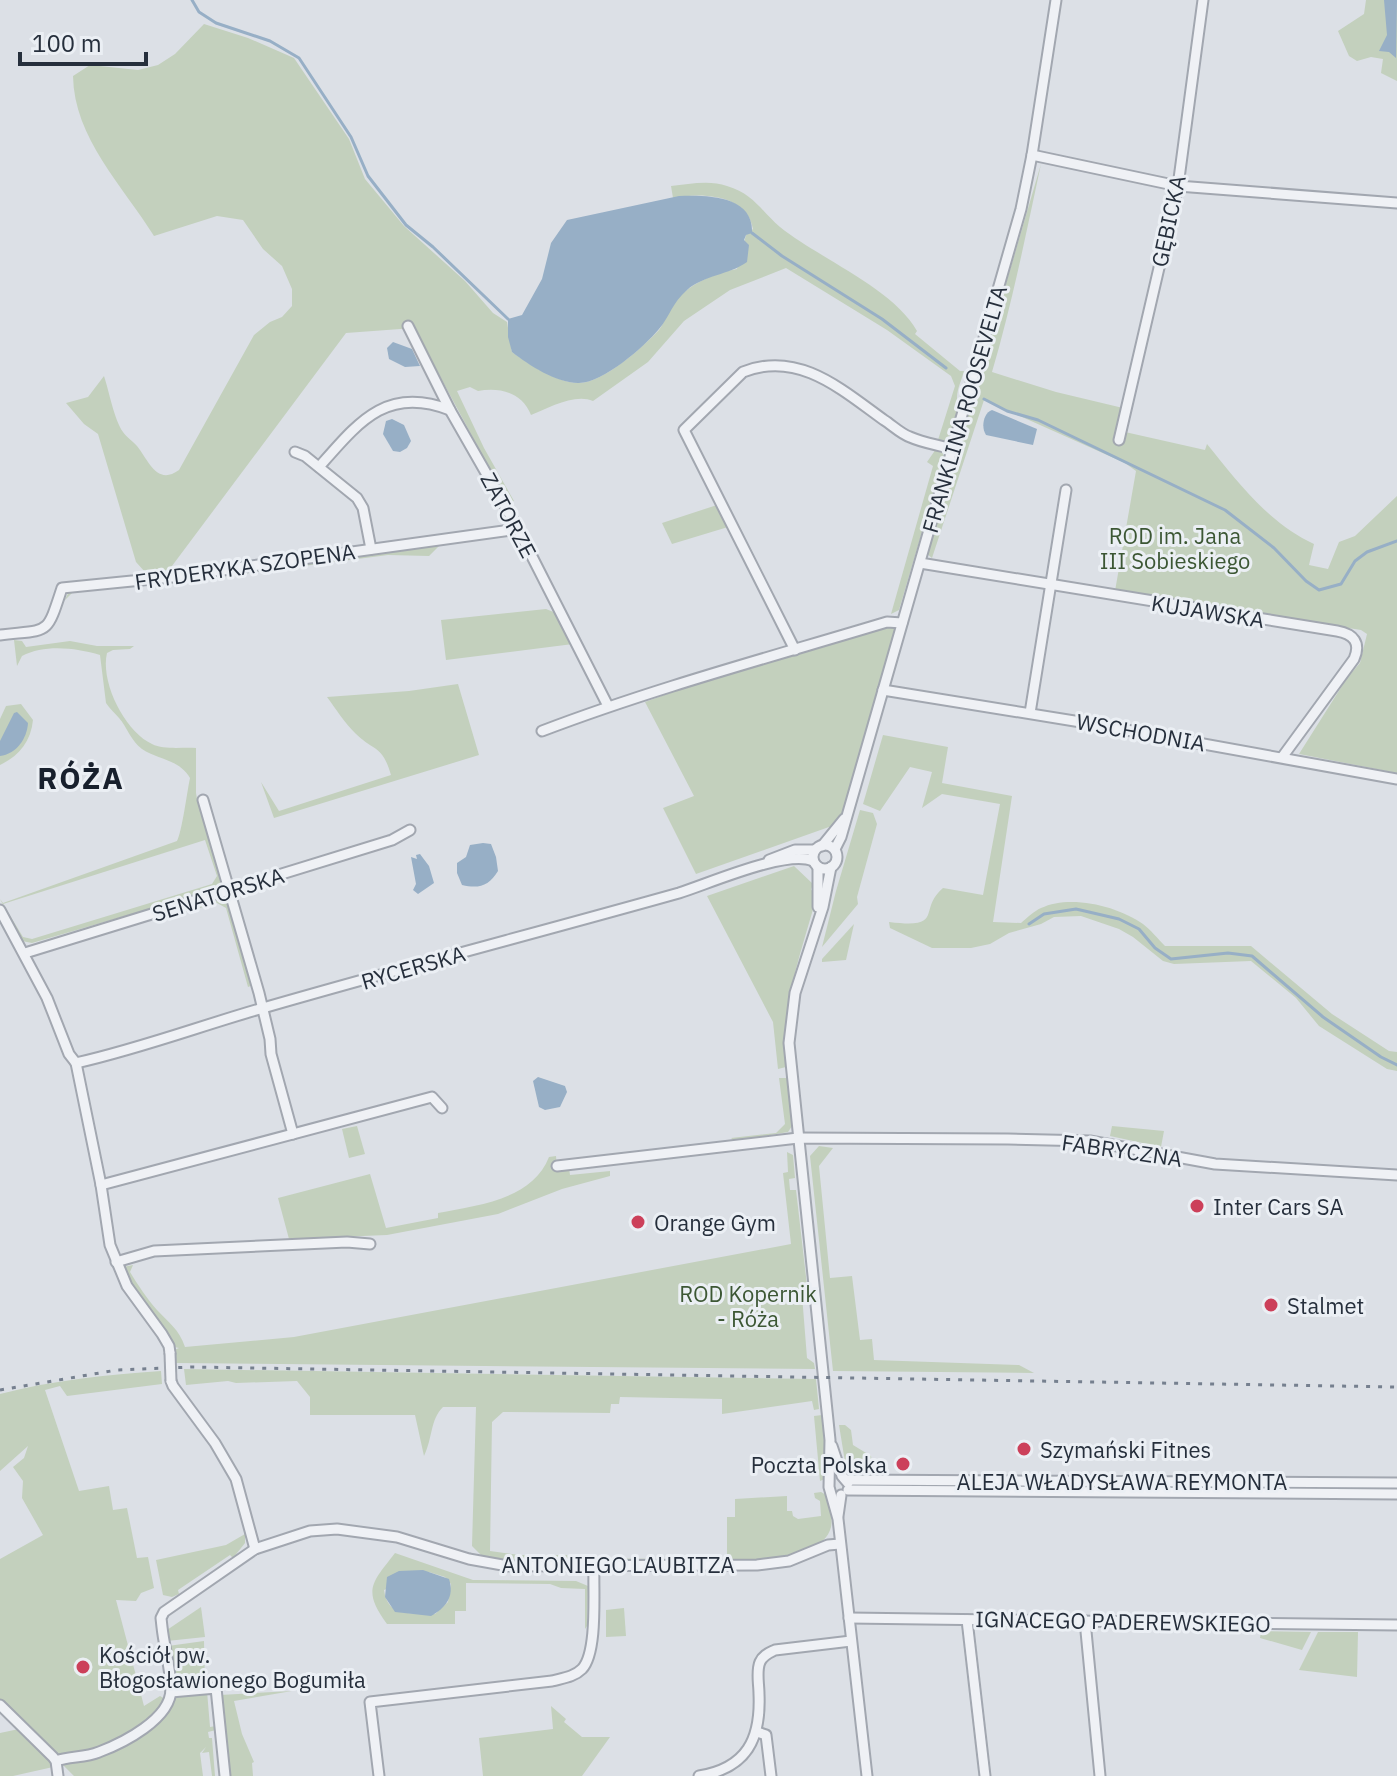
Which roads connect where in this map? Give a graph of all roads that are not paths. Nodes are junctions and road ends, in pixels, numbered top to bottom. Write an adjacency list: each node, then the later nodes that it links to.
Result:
1 (1056, 0): 3 (street, FRANKLINA ROOSEVELTA)
2 (1203, 0): 4 (street, GĘBICKA)
3 (1032, 155): 4 (street); 9 (street, FRANKLINA ROOSEVELTA)
4 (1178, 186): 5 (street); 8 (street, GĘBICKA)
5 (1397, 203)
6 (408, 326): 7 (street, ZATORZE)
7 (450, 410): 11 (street); 13 (street, ZATORZE)
8 (1119, 440)
9 (952, 449): 15 (street, FRANKLINA ROOSEVELTA); 19 (street)
10 (295, 452): 11 (street)
11 (319, 467): 14 (street)
12 (1066, 490): 16 (street)
13 (518, 529): 14 (street, FRYDERYKA SZOPENA); 21 (street, ZATORZE)
14 (371, 549): 18 (street, FRYDERYKA SZOPENA)
15 (920, 563): 16 (street, KUJAWSKA); 17 (street, FRANKLINA ROOSEVELTA)
16 (1051, 585): 22 (street); 24 (street, KUJAWSKA)
17 (902, 623): 19 (street); 20 (street, FRANKLINA ROOSEVELTA)
18 (0, 635)
19 (795, 650): 21 (street)
20 (883, 690): 22 (street, WSCHODNIA); 27 (street, FRANKLINA ROOSEVELTA)
21 (608, 706): 23 (street)
22 (1030, 713): 24 (street, WSCHODNIA)
23 (542, 731)
24 (1283, 756): 25 (street, WSCHODNIA)
25 (1397, 779)
26 (203, 800): 32 (street)
27 (848, 813): 29 (street, FRANKLINA ROOSEVELTA); 30 (street, FRANKLINA ROOSEVELTA)
28 (410, 830): 32 (street, SENATORSKA)
29 (835, 849): 30 (street); 31 (street, FRANKLINA ROOSEVELTA)
30 (817, 856): 31 (street); 34 (street); 36 (street, RYCERSKA)
31 (831, 867): 34 (street)
32 (230, 892): 35 (street, SENATORSKA); 36 (street)
33 (0, 910): 35 (street)
34 (817, 918): 40 (street)
35 (25, 953): 37 (street)
36 (262, 1008): 37 (street, RYCERSKA); 39 (street)
37 (72, 1058): 43 (street)
38 (442, 1108): 39 (street)
39 (293, 1134): 43 (street)
40 (798, 1138): 41 (street, FABRYCZNA); 42 (street, FABRYCZNA); 46 (street)
41 (557, 1166)
42 (1397, 1175)
43 (101, 1185): 45 (street)
44 (370, 1244): 45 (street)
45 (116, 1262): 51 (street, bridge)
46 (830, 1440): 48 (street); 48 (street)
47 (1397, 1483): 48 (street, ALEJA WŁADYSŁAWA REYMONTA)
48 (842, 1484): 49 (street, ALEJA WŁADYSŁAWA REYMONTA); 50 (street)
49 (1397, 1494)
50 (840, 1544): 52 (street, ANTONIEGO LAUBITZA); 53 (street)
51 (255, 1549): 52 (street, ANTONIEGO LAUBITZA); 58 (street, ANTONIEGO LAUBITZA)
52 (594, 1567): 64 (street)
53 (849, 1618): 54 (street, IGNACEGO PADEREWSKIEGO); 57 (street)
54 (967, 1620): 55 (street, IGNACEGO PADEREWSKIEGO); 68 (street)
55 (1085, 1621): 56 (street, IGNACEGO PADEREWSKIEGO); 69 (street)
56 (1397, 1625)
57 (851, 1641): 60 (street); 67 (street)
58 (171, 1692): 61 (street); 63 (street)
59 (0, 1705): 61 (street)
60 (757, 1732): 65 (street); 66 (street)
61 (56, 1761): 62 (street)
62 (58, 1776)
63 (225, 1776)
64 (379, 1776)
65 (699, 1776)
66 (771, 1776)
67 (867, 1776)
68 (985, 1776)
69 (1100, 1776)

